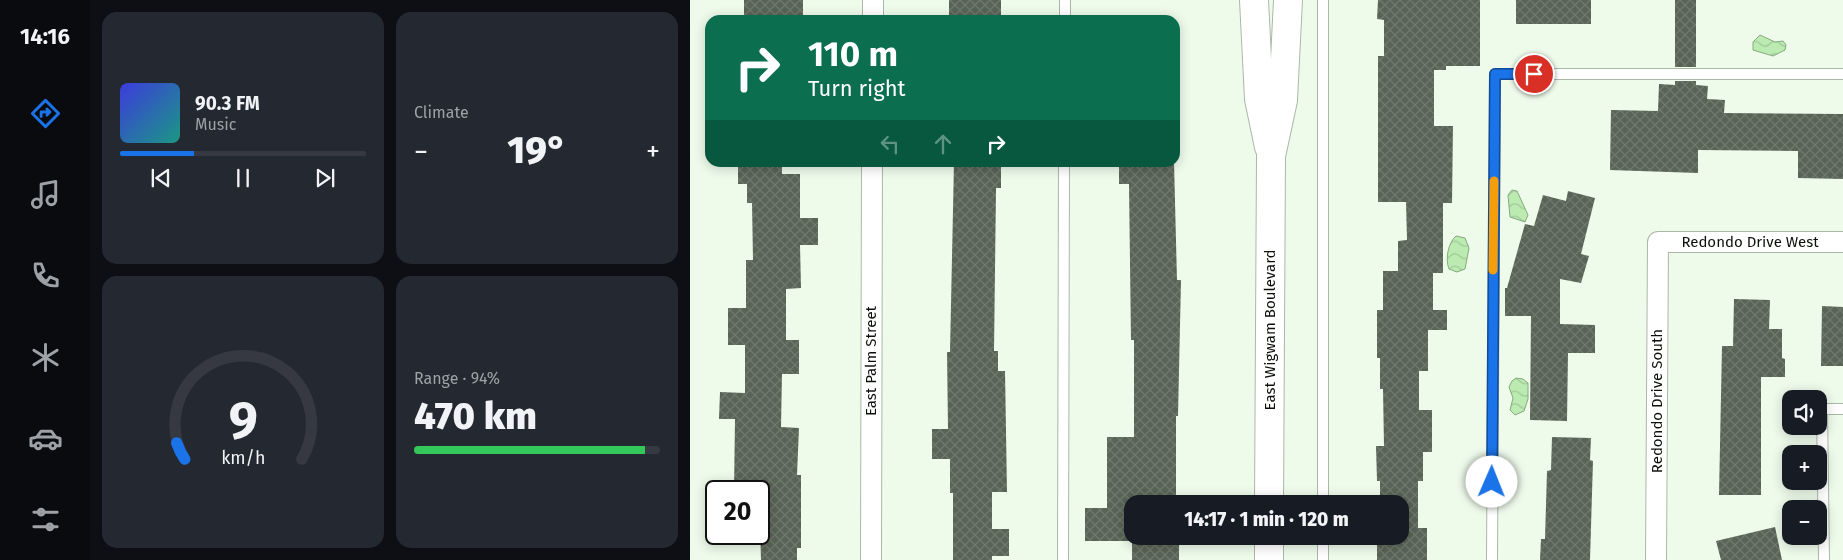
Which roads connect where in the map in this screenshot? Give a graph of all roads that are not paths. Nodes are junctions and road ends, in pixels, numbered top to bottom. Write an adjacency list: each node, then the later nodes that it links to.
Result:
1 (873, 0): 6 (street)
2 (1065, 0): 7 (lane)
3 (1254, 0): 9 (street, East Wigwam Boulevard)
4 (1288, 0): 9 (street, East Wigwam Boulevard)
5 (1323, 0): 16 (lane)
6 (873, 15)
7 (1065, 15)
8 (1843, 74): 23 (lane)
9 (1271, 156): 15 (street, East Wigwam Boulevard)
10 (872, 167): 19 (street, East Palm Street)
11 (1064, 167): 20 (lane)
12 (1658, 242): 13 (street, Redondo Drive West); 24 (street, Redondo Drive South)
13 (1843, 242)
14 (1843, 409): 25 (lane)
15 (1269, 495)
16 (1323, 495)
17 (1269, 545): 21 (street)
18 (1323, 545): 22 (lane)
19 (871, 560)
20 (1063, 560)
21 (1269, 560)
22 (1323, 560)
23 (1492, 560)
24 (1656, 560)
25 (1824, 560)

